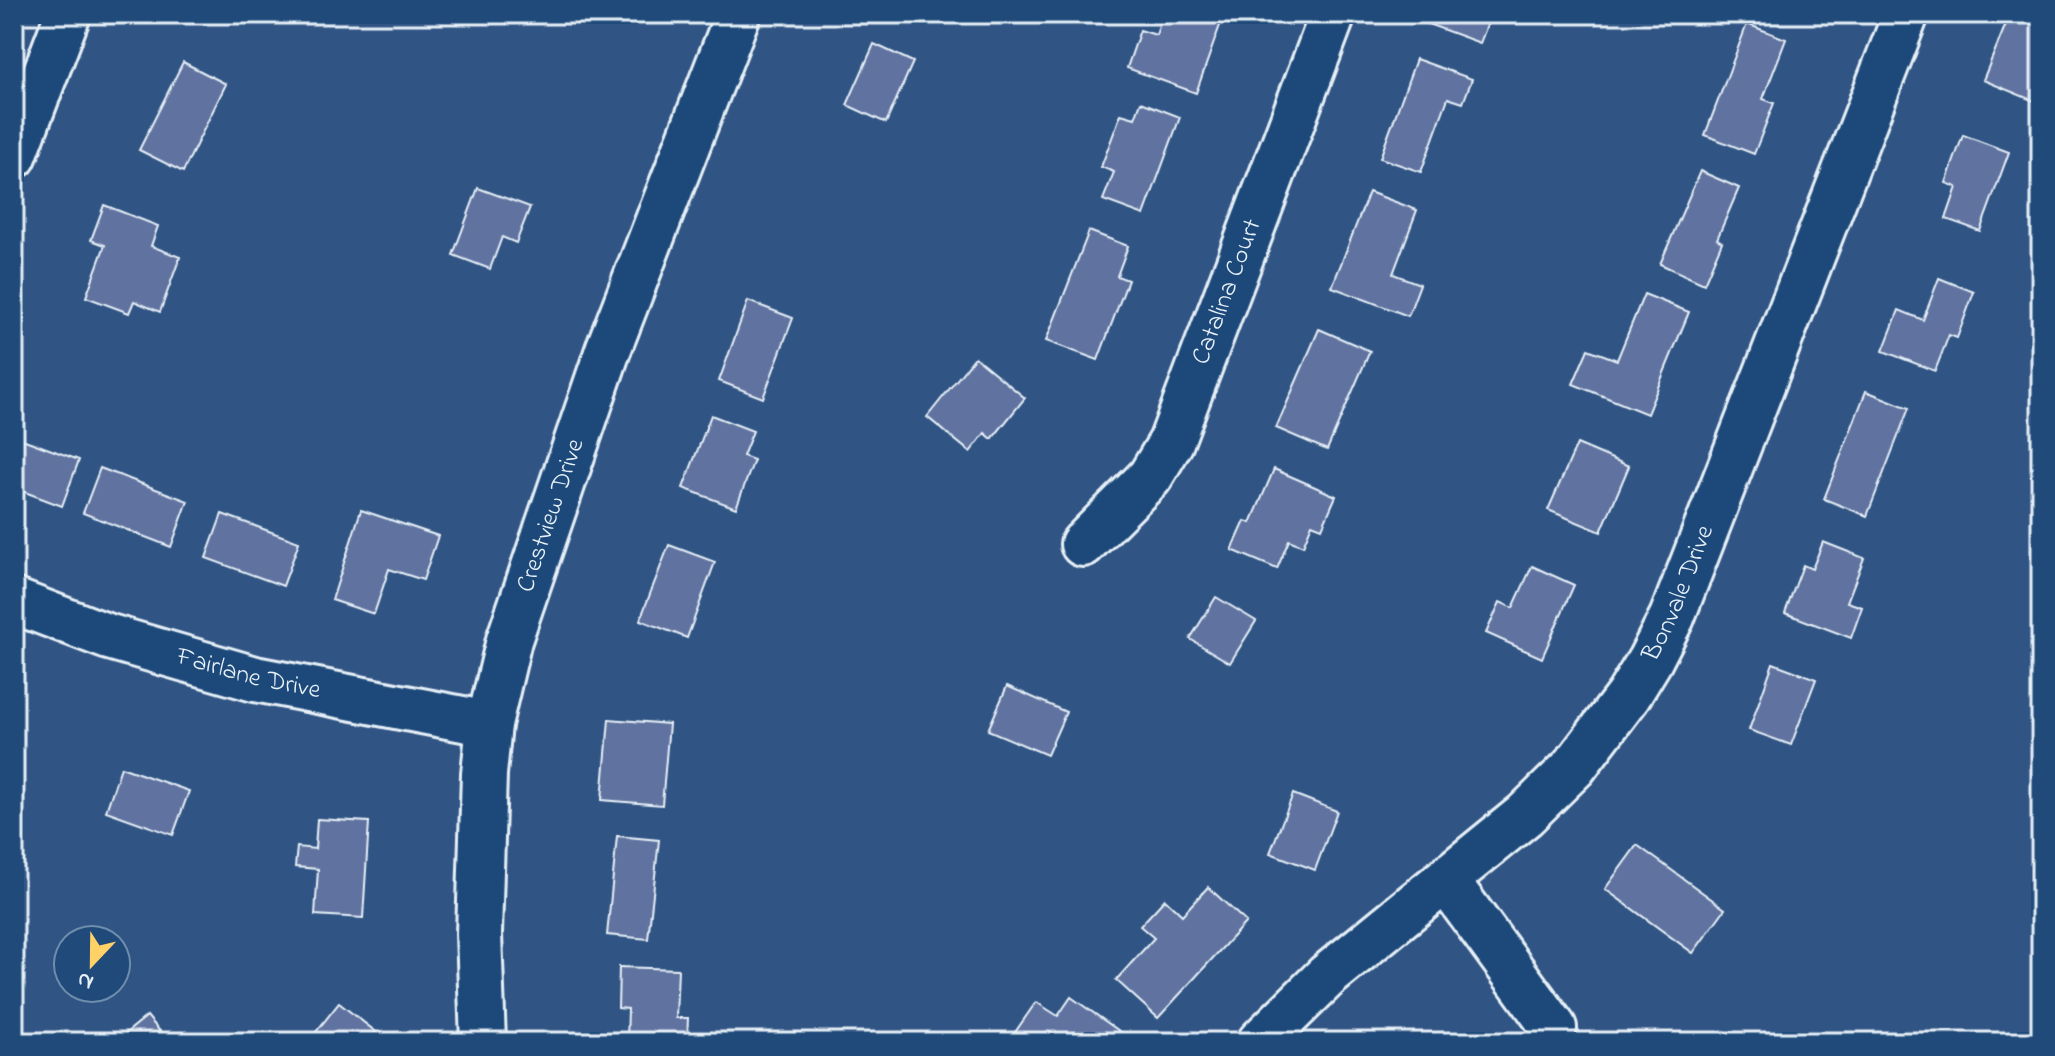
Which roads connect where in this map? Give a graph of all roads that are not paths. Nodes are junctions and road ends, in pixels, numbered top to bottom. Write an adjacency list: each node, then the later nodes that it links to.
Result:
1 (68, 14): 5 (street)
2 (738, 14): 8 (street, Crestview Drive)
3 (1333, 14): 6 (street, Catalina Court)
4 (1906, 14): 9 (street, Bonvale Drive)
5 (14, 156)
6 (1083, 544)
7 (14, 601): 8 (street, Fairlane Drive)
8 (489, 724): 11 (street, Crestview Drive)
9 (1446, 880): 10 (street); 12 (street, Bonvale Drive)
10 (1554, 1028)
11 (483, 1042)
12 (1260, 1042)

